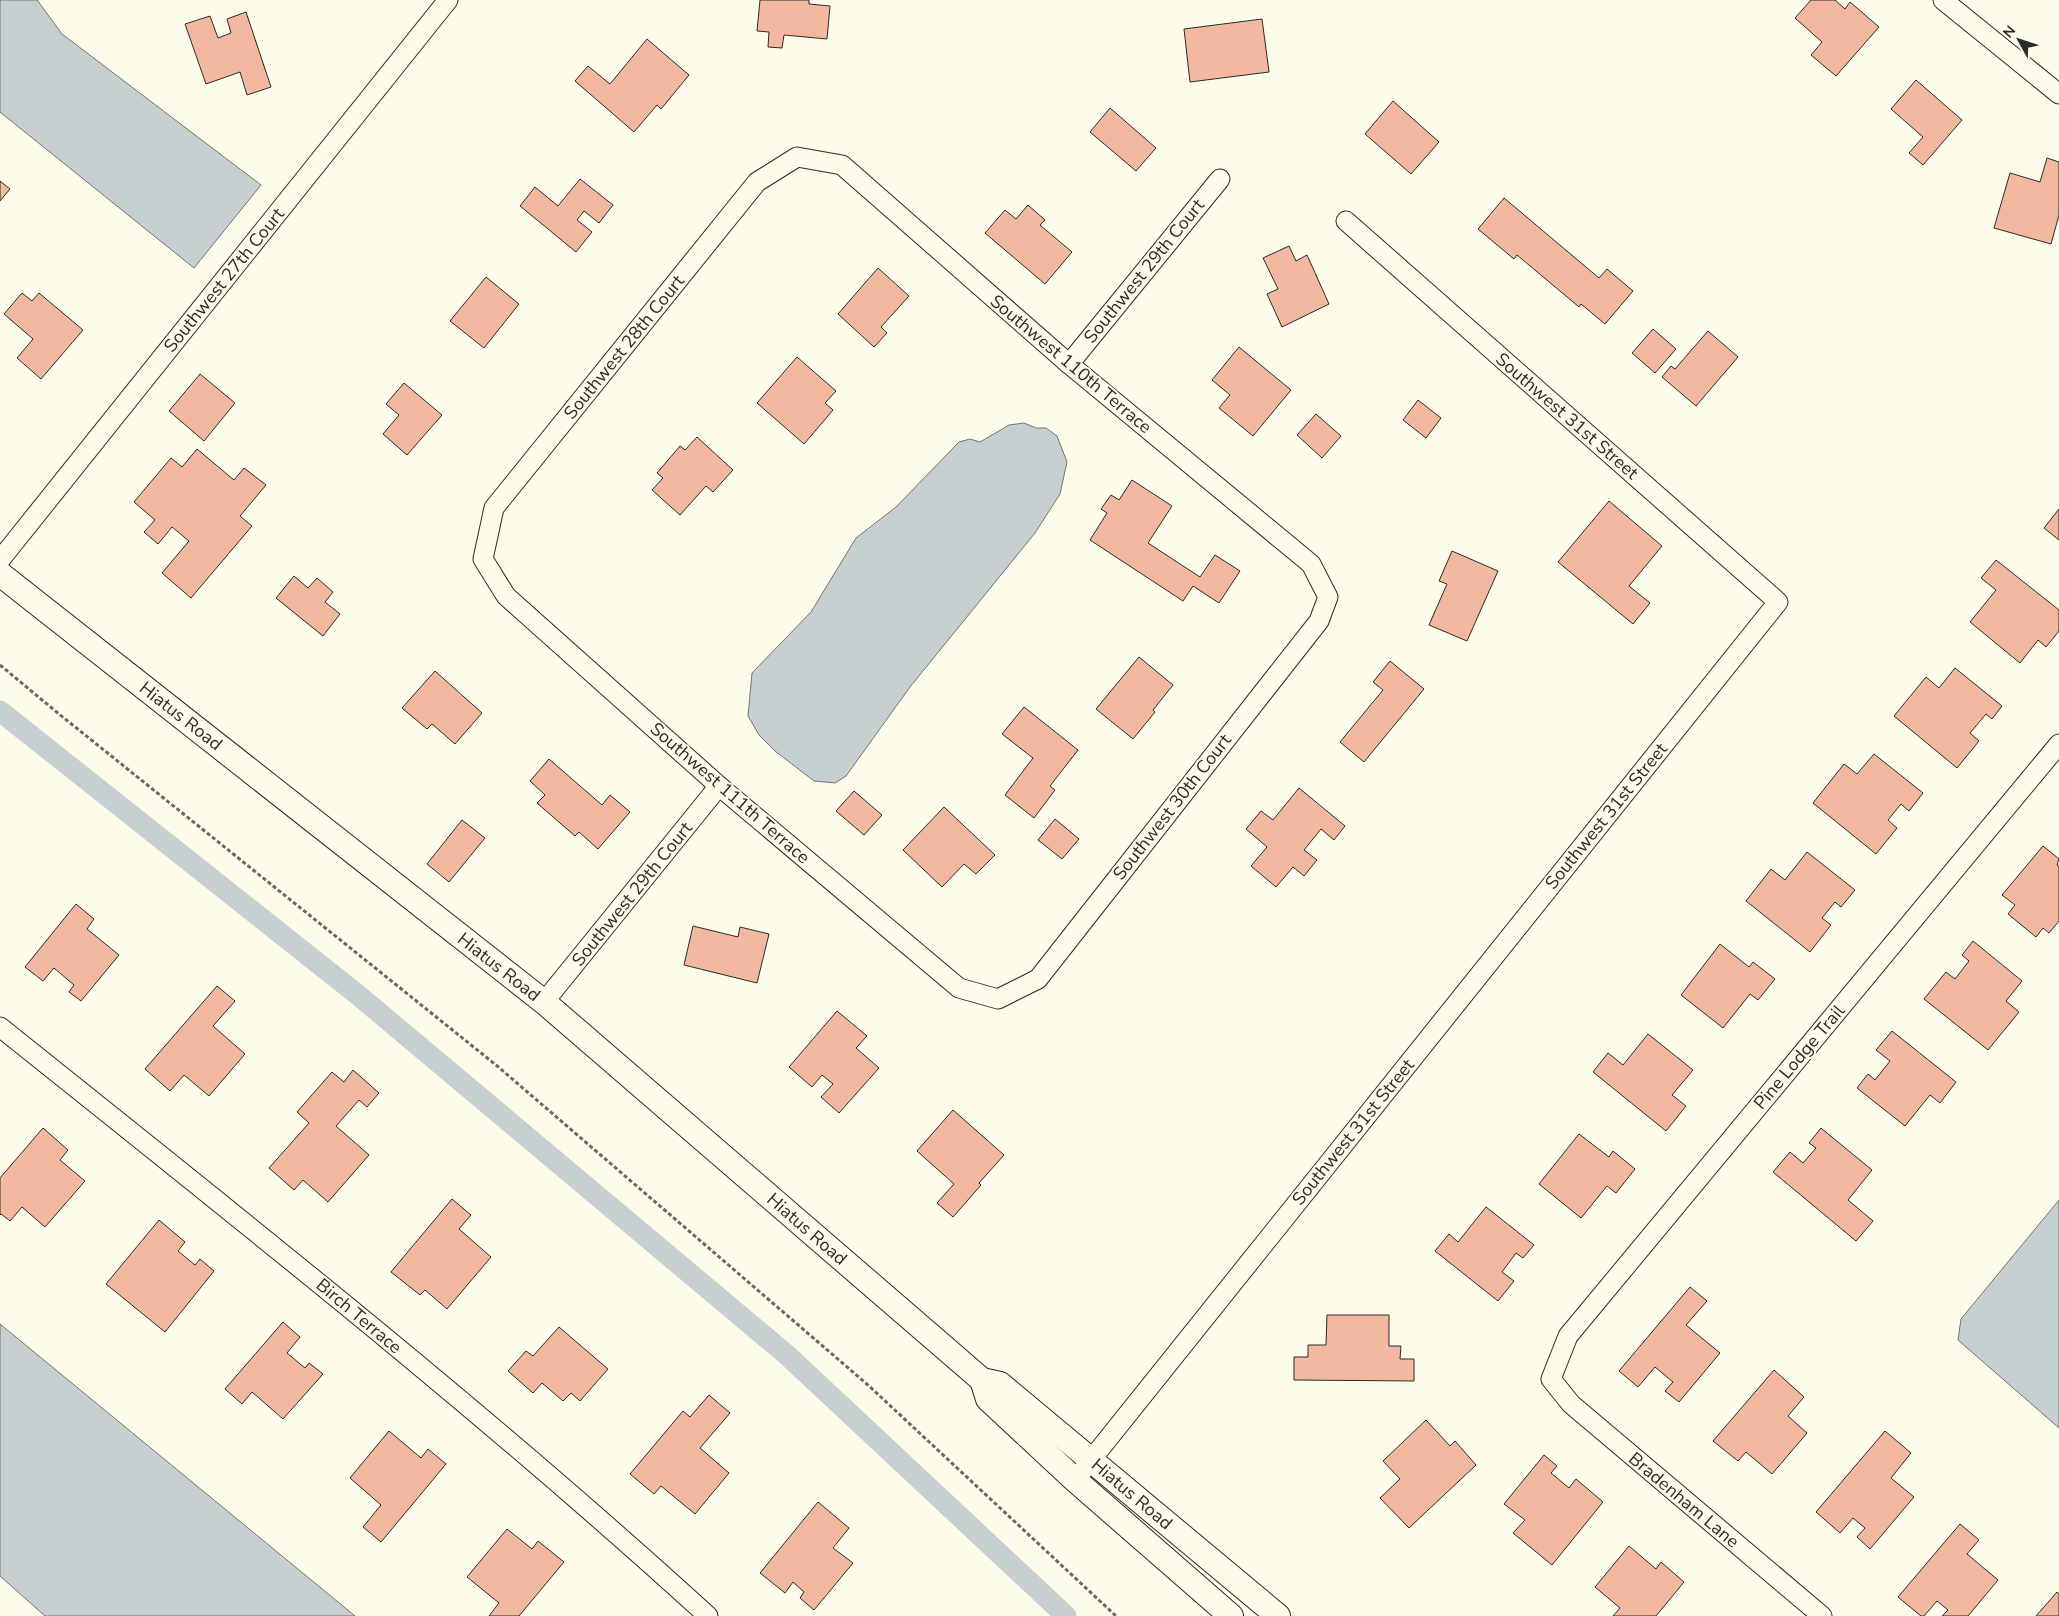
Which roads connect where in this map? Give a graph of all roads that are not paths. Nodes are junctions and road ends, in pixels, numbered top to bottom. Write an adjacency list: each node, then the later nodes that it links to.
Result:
1 (448, 0): 10 (street, Southwest 27th Court)
2 (1943, 0): 3 (street)
3 (1964, 6): 4 (street)
4 (2059, 94)
5 (797, 158): 8 (street, Southwest 110th Terrace); 9 (street, Southwest 28th Court)
6 (1220, 179): 8 (street, Southwest 29th Court)
7 (1346, 221): 20 (street, Southwest 31st Street)
8 (1068, 364): 12 (street, Southwest 110th Terrace)
9 (483, 559): 14 (street, Southwest 111th Terrace)
10 (0, 560)
11 (0, 574): 16 (street, Hiatus Road)
12 (1328, 597): 15 (street, Southwest 30th Court)
13 (2059, 744): 18 (street, Pine Lodge Trail)
14 (719, 786): 15 (street, Southwest 111th Terrace); 16 (street, Southwest 29th Court)
15 (998, 999)
16 (544, 1002): 19 (street, Hiatus Road)
17 (0, 1027): 22 (street, Birch Terrace)
18 (1552, 1379): 25 (street, Bradenham Lane)
19 (982, 1380): 20 (street, Hiatus Road); 21 (street, Hiatus Road)
20 (1091, 1460): 21 (street, Southwest 31st Street); 24 (street, Hiatus Road)
21 (1075, 1480): 23 (street, Hiatus Road)
22 (708, 1616)
23 (1231, 1616)
24 (1278, 1616)
25 (1822, 1616)

